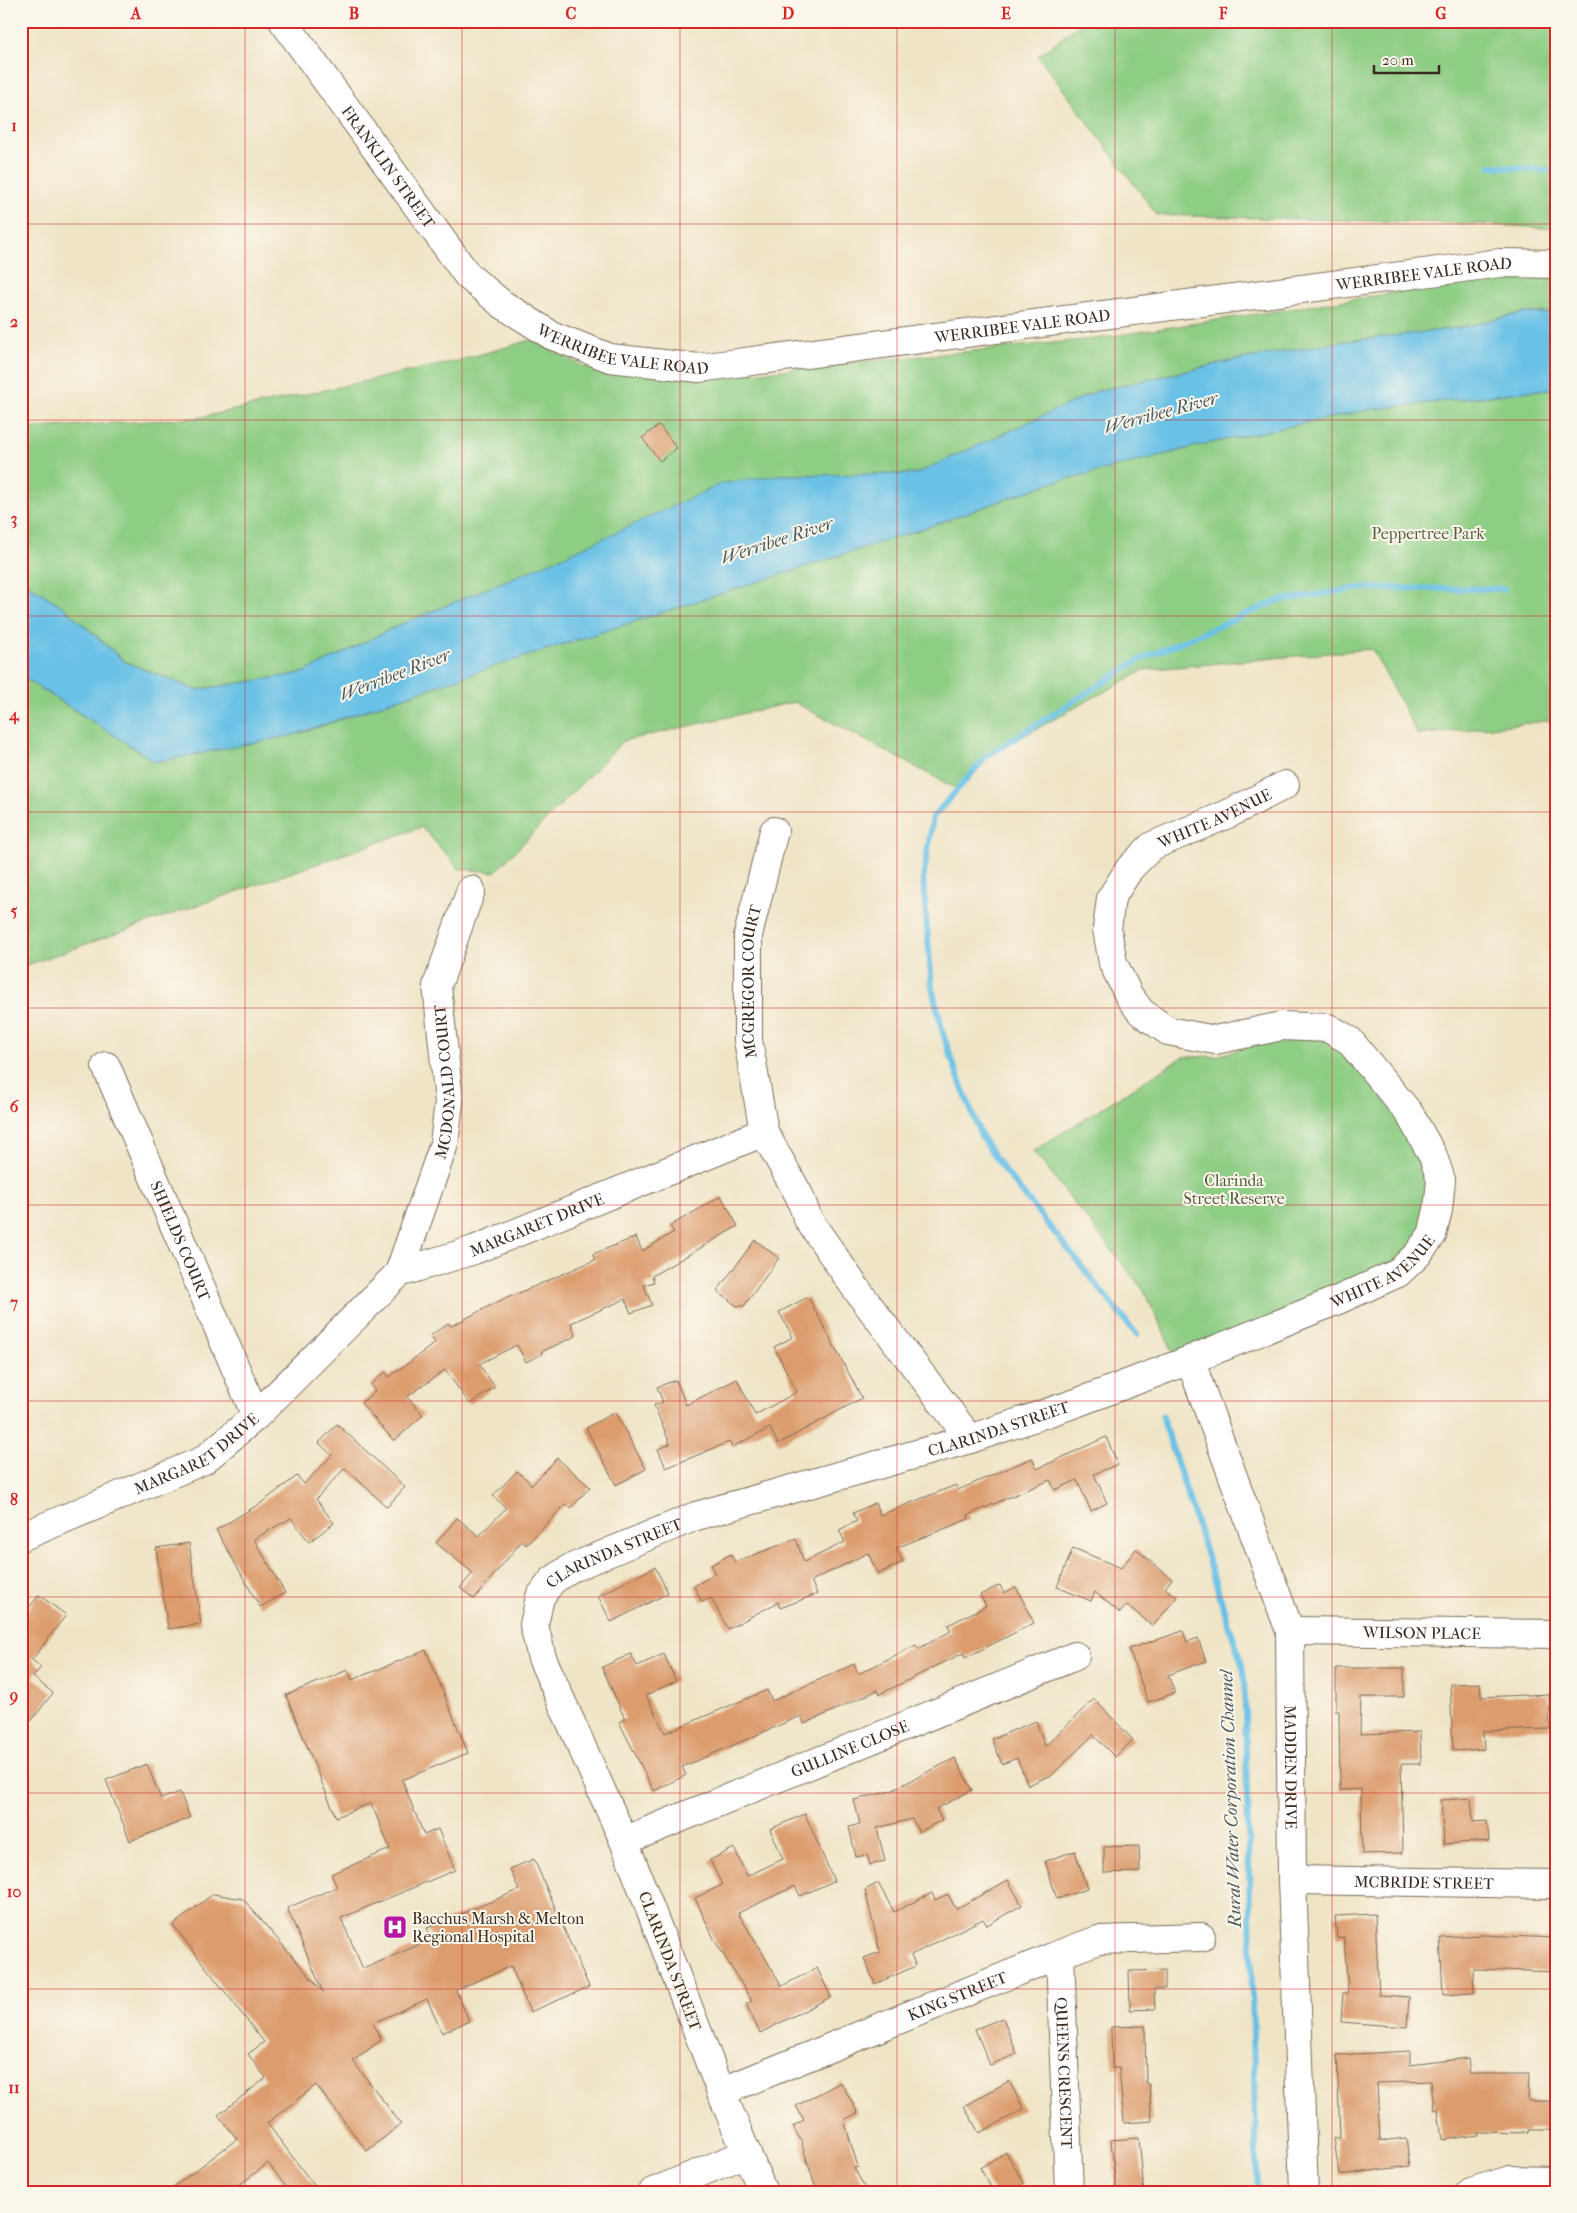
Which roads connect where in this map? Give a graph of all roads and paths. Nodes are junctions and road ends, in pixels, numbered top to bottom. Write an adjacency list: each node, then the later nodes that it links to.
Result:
1 (283, 21): 3 (street, FRANKLIN STREET)
2 (1556, 264): 3 (street, WERRIBEE VALE ROAD)
3 (502, 304)
4 (1285, 785): 10 (street, WHITE AVENUE)
5 (774, 831): 8 (street, MCGREGOR COURT)
6 (471, 890): 9 (street, MCDONALD COURT)
7 (106, 1066): 11 (street, SHIELDS COURT)
8 (764, 1132): 9 (street, MARGARET DRIVE); 12 (street)
9 (399, 1274): 11 (street, MARGARET DRIVE)
10 (1190, 1360): 12 (street, CLARINDA STREET); 14 (street, MADDEN DRIVE)
11 (256, 1416): 13 (street, MARGARET DRIVE)
12 (970, 1438): 17 (street, CLARINDA STREET)
13 (21, 1538)
14 (1290, 1631): 15 (street, WILSON PLACE); 18 (street, MADDEN DRIVE)
15 (1556, 1634)
16 (1075, 1656): 17 (street, GULLINE CLOSE)
17 (624, 1841): 22 (street, CLARINDA STREET)
18 (1292, 1880): 19 (street, MCBRIDE STREET); 28 (street, MADDEN DRIVE)
19 (1556, 1884)
20 (1201, 1937): 21 (street, KING STREET)
21 (1060, 1954): 22 (street, KING STREET); 27 (street, QUEENS CRESCENT)
22 (721, 2092): 23 (street, CLARINDA STREET)
23 (747, 2153): 25 (street); 26 (street, CLARINDA STREET)
24 (1556, 2182): 29 (street)
25 (653, 2192)
26 (763, 2192)
27 (1070, 2192)
28 (1304, 2192)
29 (1470, 2192)

